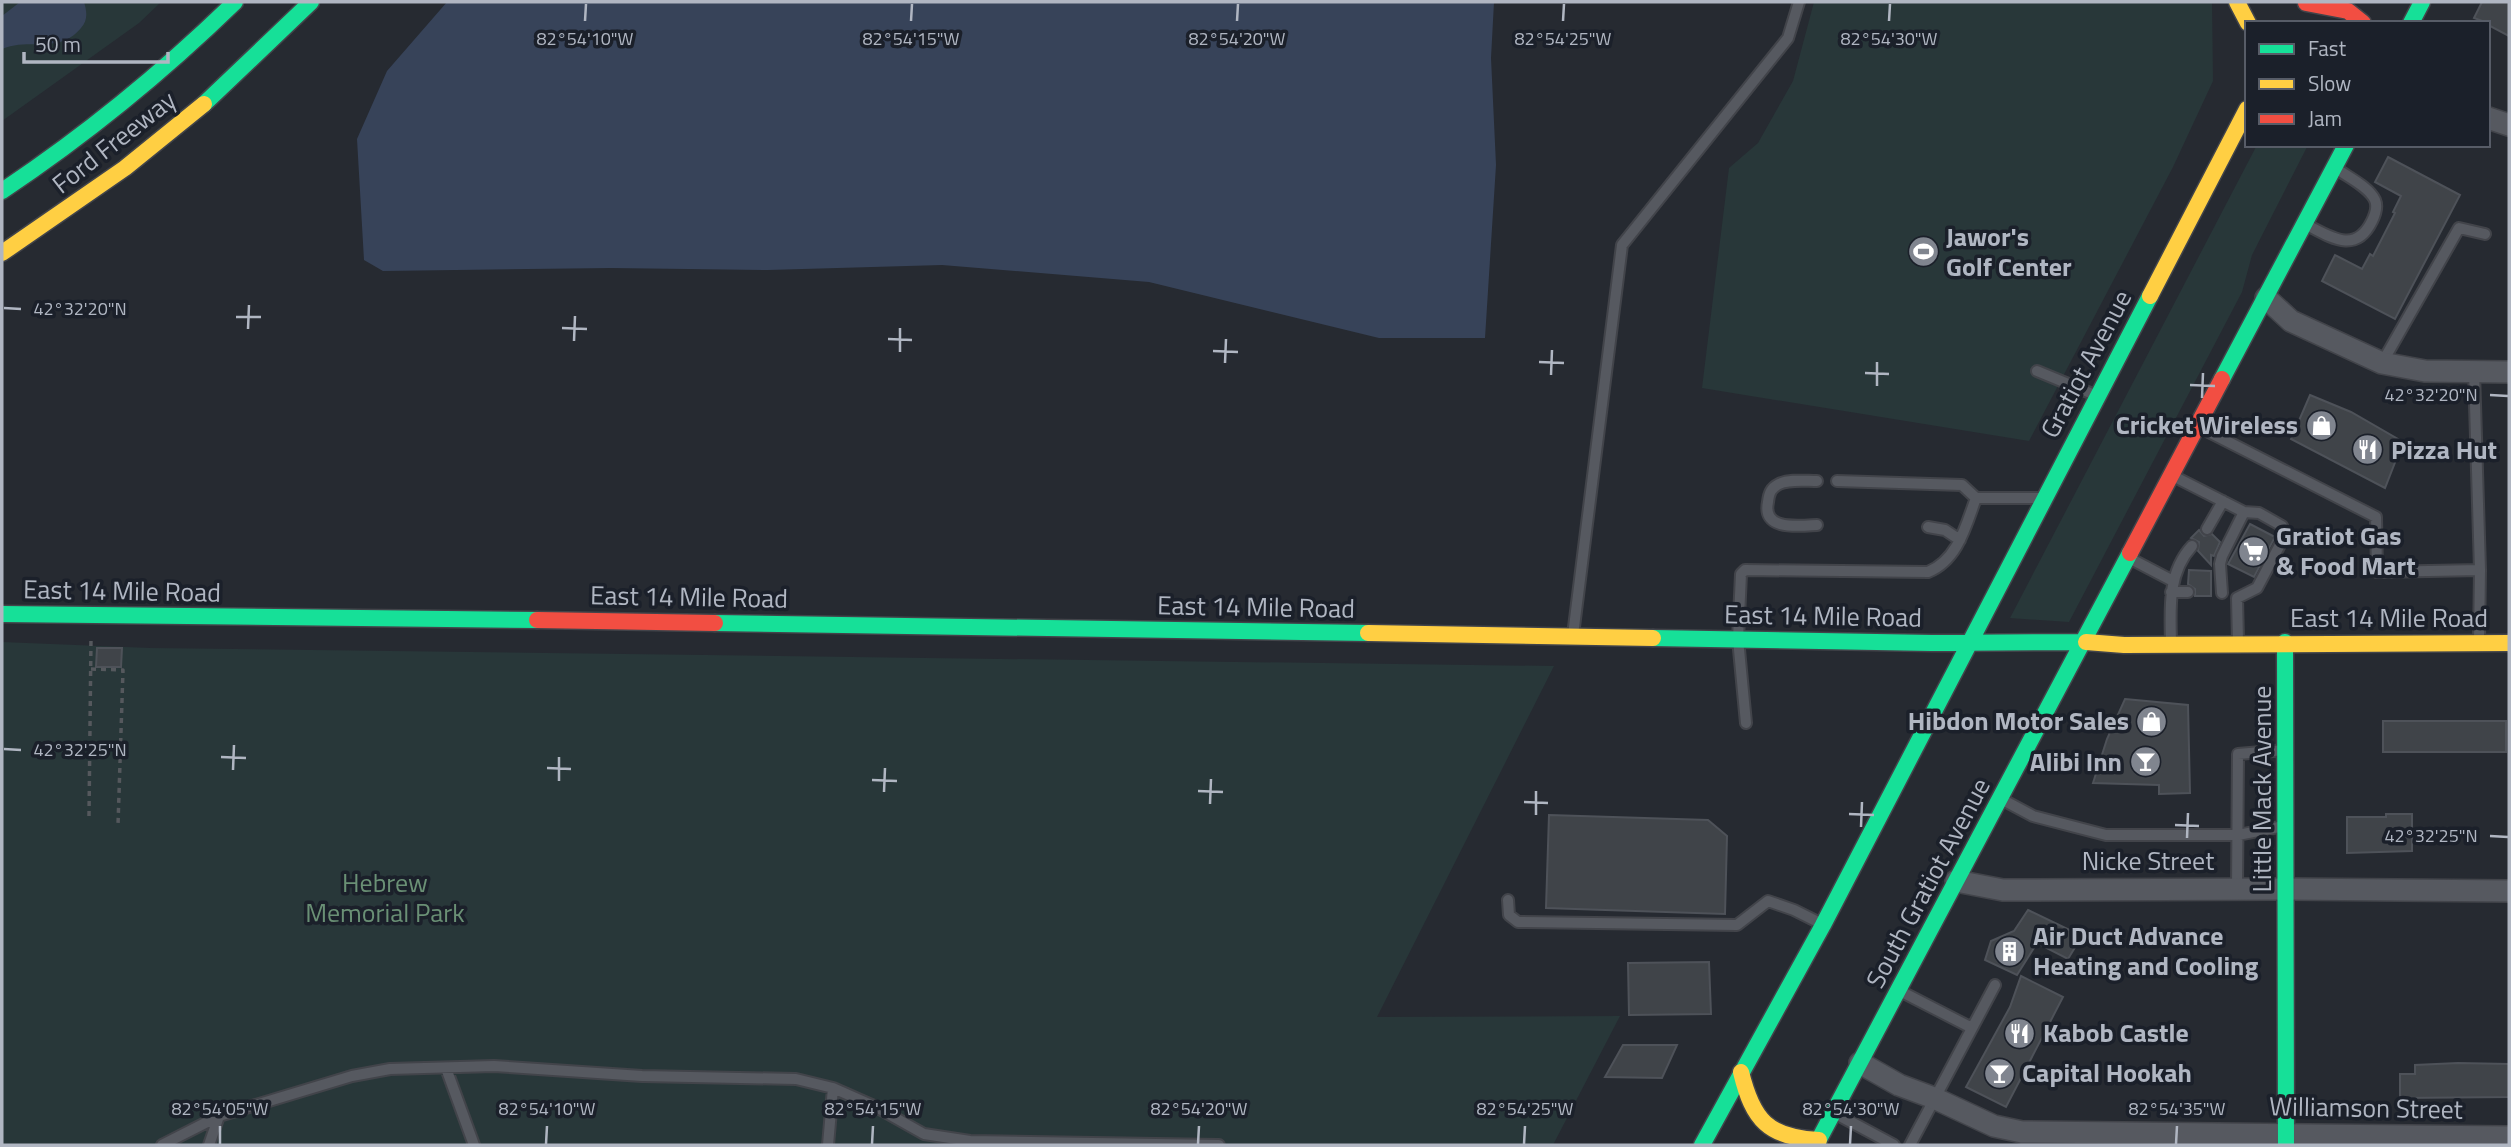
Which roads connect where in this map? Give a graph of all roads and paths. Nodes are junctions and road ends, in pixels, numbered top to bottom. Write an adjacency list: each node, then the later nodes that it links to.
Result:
1 (235, 2): 15 (main road, Ford Freeway)
2 (311, 2): 18 (main road, Ford Freeway)
3 (1799, 2): 46 (lane)
4 (2237, 2): 7 (main road)
5 (2422, 2): 9 (main road)
6 (2303, 5): 8 (main road)
7 (2247, 21)
8 (2360, 21)
9 (2412, 21)
10 (2245, 114): 24 (main road, Gratiot Avenue)
11 (2490, 119): 12 (street)
12 (2509, 125)
13 (2345, 147): 14 (main road)
14 (2335, 167): 16 (main road); 16 (lane)
15 (2, 191)
16 (2305, 224): 19 (main road)
17 (2485, 234): 20 (lane)
18 (2, 253)
19 (2266, 298): 20 (street); 25 (main road)
20 (2382, 363): 22 (street)
21 (2037, 371): 24 (lane)
22 (2473, 371): 23 (street); 39 (lane)
23 (2509, 372)
24 (2097, 396): 30 (main road, Gratiot Avenue)
25 (2198, 426): 26 (main road); 39 (lane)
26 (2172, 475): 31 (lane); 38 (main road)
27 (1817, 481): 33 (lane)
28 (1837, 481): 29 (lane)
29 (1976, 498): 30 (lane); 36 (lane)
30 (2043, 498): 48 (main road, Gratiot Avenue)
31 (2223, 501): 32 (lane); 35 (lane)
32 (2244, 512): 43 (lane); 43 (lane)
33 (1817, 526)
34 (1928, 527): 36 (lane)
35 (2207, 529)
36 (1960, 540): 47 (lane)
37 (2192, 546): 41 (lane)
38 (2129, 558): 41 (lane); 49 (main road)
39 (2480, 570): 52 (lane)
40 (2188, 575): 41 (lane)
41 (2173, 583): 42 (lane); 54 (lane)
42 (2188, 592)
43 (2237, 598): 51 (lane)
44 (2, 614): 45 (main road, East 14 Mile Road)
45 (92, 615): 46 (main road, East 14 Mile Road); 55 (path)
46 (1572, 638): 47 (main road, East 14 Mile Road)
47 (1738, 639): 48 (main road, East 14 Mile Road); 56 (lane)
48 (1969, 641): 49 (main road, East 14 Mile Road); 68 (main road)
49 (2081, 642): 54 (main road, East 14 Mile Road); 58 (main road, South Gratiot Avenue)
50 (2285, 642): 51 (main road, East 14 Mile Road); 52 (main road, East 14 Mile Road); 57 (main road, Little Mack Avenue)
51 (2238, 643): 54 (main road, East 14 Mile Road)
52 (2479, 643): 53 (main road, East 14 Mile Road)
53 (2509, 643)
54 (2171, 644)
55 (91, 669): 59 (path); 60 (path)
56 (1746, 723)
57 (2286, 750): 61 (main road, Little Mack Avenue); 62 (lane)
58 (2000, 799): 62 (lane); 63 (main road, South Gratiot Avenue)
59 (89, 816)
60 (118, 825)
61 (2287, 825): 62 (lane); 65 (main road, Little Mack Avenue)
62 (2238, 835): 64 (lane)
63 (1956, 881): 64 (street, Nicke Street); 70 (main road, South Gratiot Avenue)
64 (2237, 889): 65 (street, Nicke Street)
65 (2287, 889): 66 (street, Nicke Street); 80 (main road, Little Mack Avenue)
66 (2509, 891)
67 (1508, 900): 68 (lane)
68 (1823, 925): 74 (main road)
69 (1995, 985): 71 (lane)
70 (1898, 990): 71 (lane); 72 (main road, South Gratiot Avenue)
71 (1972, 1028): 76 (lane)
72 (1860, 1063): 76 (street, Williamson Street); 77 (main road, South Gratiot Avenue)
73 (446, 1068): 75 (lane); 78 (lane); 84 (lane)
74 (1741, 1072): 81 (main road); 87 (main road)
75 (833, 1088): 85 (lane); 86 (lane)
76 (1934, 1097): 80 (street, Williamson Street); 89 (lane)
77 (1833, 1113): 81 (main road, South Gratiot Avenue); 88 (lane)
78 (219, 1116): 82 (lane); 83 (lane)
79 (2509, 1137): 80 (street, Williamson Street)
80 (2286, 1140)
81 (1817, 1143)
82 (162, 1145)
83 (209, 1145)
84 (474, 1145)
85 (828, 1145)
86 (1219, 1145)
87 (1702, 1145)
88 (1894, 1145)
89 (1910, 1145)

